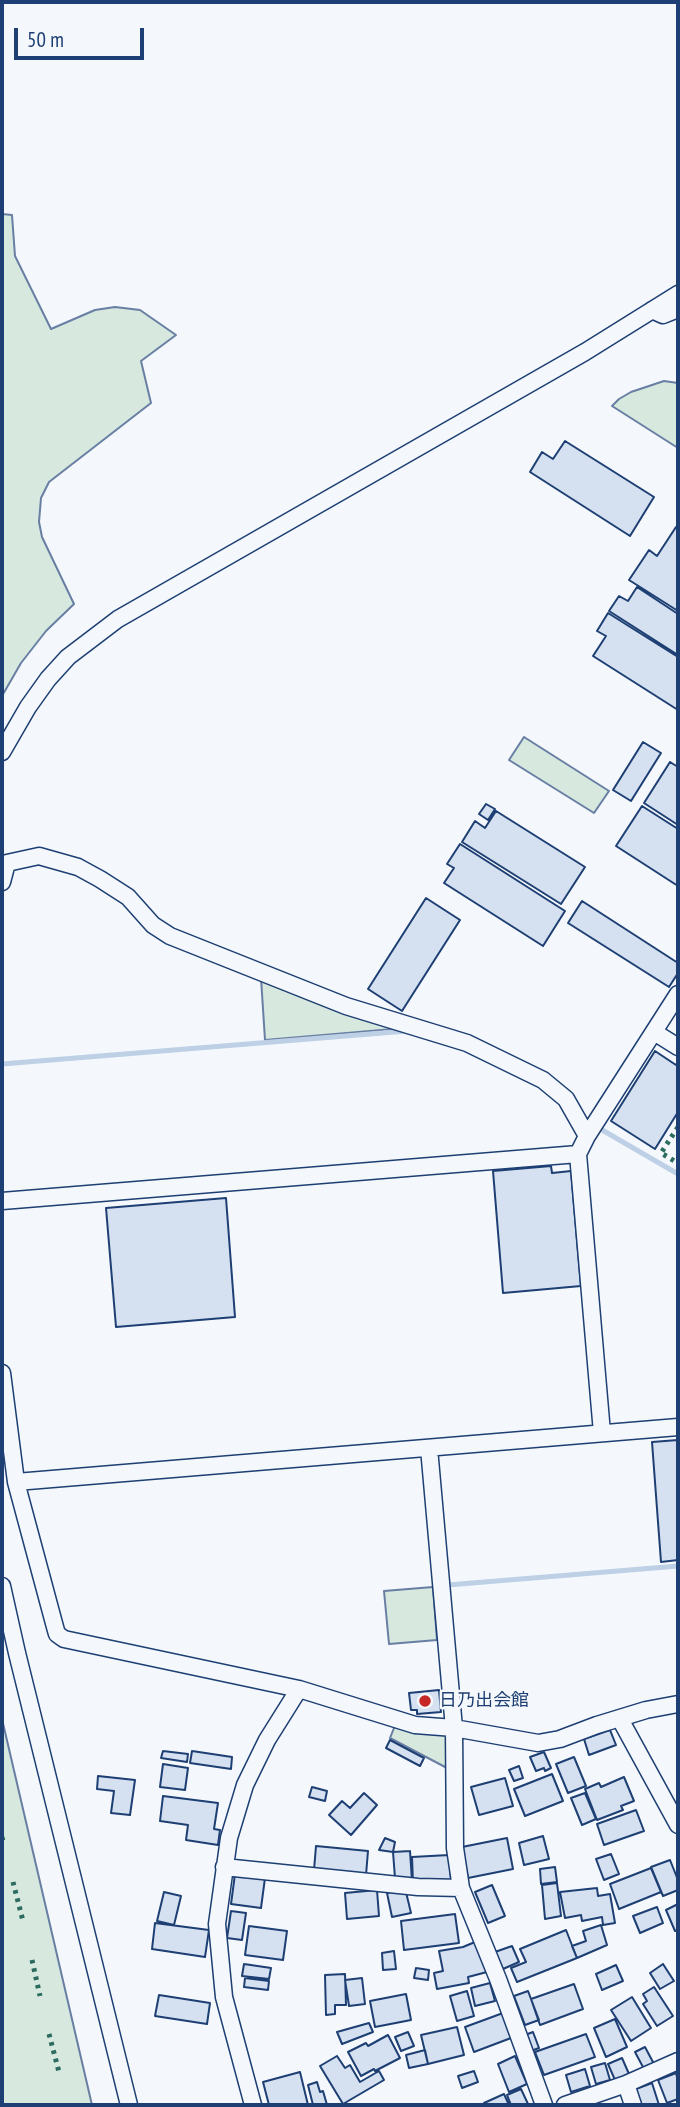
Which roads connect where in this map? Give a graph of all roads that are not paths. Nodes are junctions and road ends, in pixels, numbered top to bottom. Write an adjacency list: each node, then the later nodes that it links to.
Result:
1 (678, 294): 3 (street)
2 (678, 309): 3 (street)
3 (652, 310): 4 (street)
4 (2, 752)
5 (2, 882): 9 (street)
6 (678, 994): 7 (street)
7 (654, 1032): 8 (street); 9 (street)
8 (678, 1047)
9 (587, 1136): 10 (street)
10 (578, 1154): 11 (street); 14 (street)
11 (2, 1201)
12 (2, 1373): 16 (street)
13 (678, 1427): 14 (street)
14 (602, 1433): 15 (street)
15 (429, 1448): 16 (street); 21 (street)
16 (16, 1482): 18 (street)
17 (2, 1586): 27 (street)
18 (299, 1689): 21 (street); 23 (street)
19 (678, 1704): 20 (street)
20 (620, 1719): 21 (street); 22 (street)
21 (454, 1728): 24 (street)
22 (678, 1825)
23 (224, 1867): 24 (street); 28 (street)
24 (461, 1888): 29 (street)
25 (678, 2061): 26 (street)
26 (626, 2084): 30 (street); 31 (street)
27 (129, 2105)
28 (253, 2105)
29 (544, 2105)
30 (565, 2105)
31 (633, 2105)

